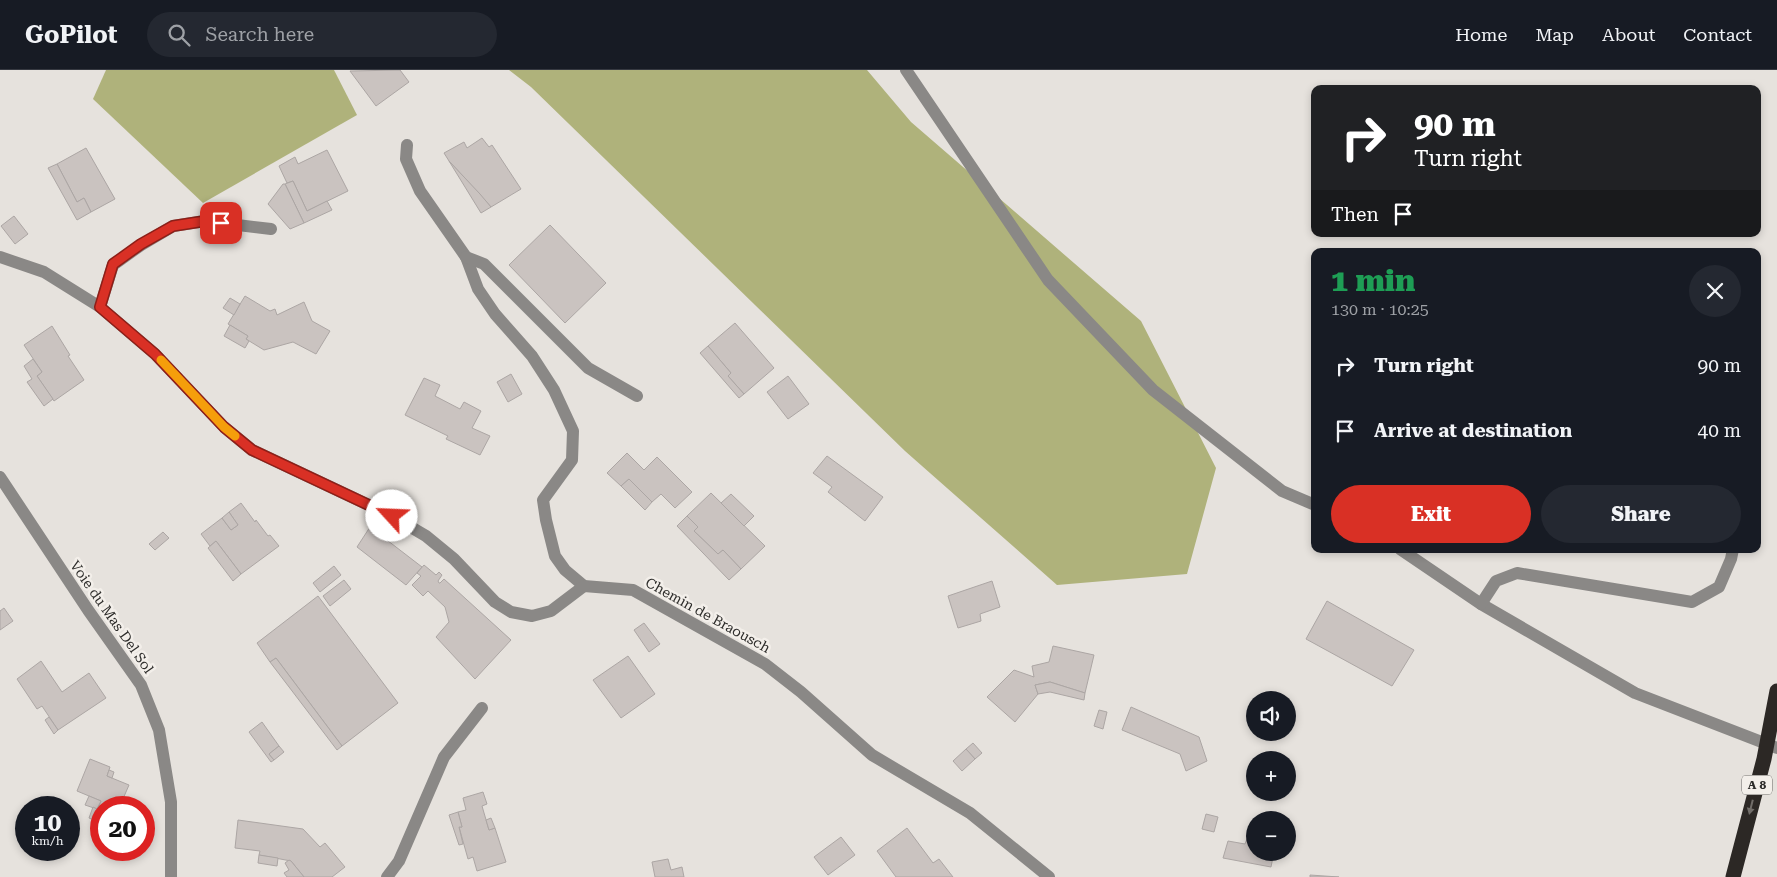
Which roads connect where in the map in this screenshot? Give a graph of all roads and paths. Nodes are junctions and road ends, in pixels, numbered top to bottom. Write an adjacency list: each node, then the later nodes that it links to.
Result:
1 (906, 70): 9 (street)
2 (407, 145): 5 (street)
3 (271, 229): 6 (street)
4 (0, 257): 6 (street)
5 (466, 257): 7 (street); 12 (street)
6 (100, 307): 12 (street)
7 (637, 396)
8 (0, 477): 17 (street, Voie du Mas Del Sol)
9 (1311, 503)
10 (1406, 553): 13 (street)
11 (1732, 553): 13 (street)
12 (584, 586): 19 (street, Chemin de Braousch)
13 (1481, 604): 16 (street)
14 (1777, 691): 20 (highway, A 8, one-way to 20, bridge)
15 (482, 708): 18 (street)
16 (1777, 748)
17 (171, 877)
18 (387, 877)
19 (1050, 877)
20 (1733, 877)

